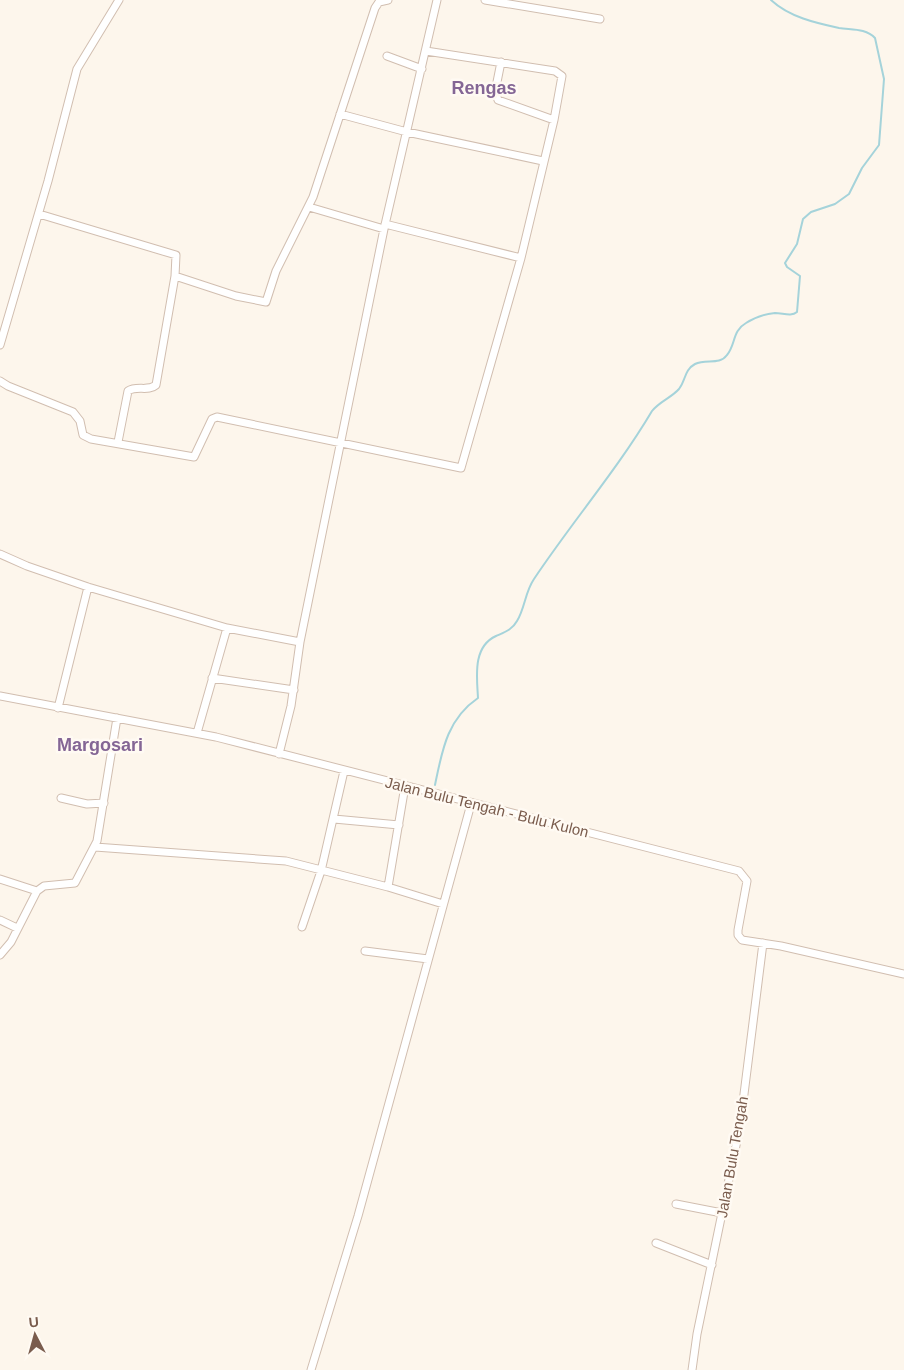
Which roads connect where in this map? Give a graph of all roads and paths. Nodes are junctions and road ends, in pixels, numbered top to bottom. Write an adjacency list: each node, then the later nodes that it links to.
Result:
1 (119, 0): 15 (street)
2 (388, 0): 10 (street)
3 (437, 0): 6 (street)
4 (485, 0): 5 (street)
5 (600, 19)
6 (426, 51): 8 (street); 9 (street)
7 (388, 56): 9 (street)
8 (502, 62): 11 (street); 11 (street)
9 (422, 69): 12 (street)
10 (340, 114): 12 (street); 14 (street)
11 (554, 120): 13 (street)
12 (407, 132): 13 (street); 16 (street)
13 (544, 161): 17 (street)
14 (309, 208): 16 (street); 18 (street)
15 (39, 214): 18 (street); 19 (street)
16 (384, 227): 17 (street); 22 (street)
17 (520, 258): 22 (street)
18 (175, 276): 21 (street)
19 (0, 345)
20 (0, 381): 21 (street)
21 (118, 442): 22 (street)
22 (340, 442): 26 (street)
23 (0, 554): 24 (street)
24 (88, 587): 25 (street); 30 (street)
25 (228, 628): 26 (street); 27 (street)
26 (300, 642): 28 (street)
27 (212, 678): 28 (street); 32 (street)
28 (294, 690): 33 (street)
29 (0, 696): 30 (street, Jalan Bulu Tengah - Bulu Kulon)
30 (58, 708): 31 (street, Jalan Bulu Tengah - Bulu Kulon)
31 (117, 718): 32 (street, Jalan Bulu Tengah - Bulu Kulon); 37 (street)
32 (197, 733): 33 (street, Jalan Bulu Tengah - Bulu Kulon)
33 (279, 754): 34 (street, Jalan Bulu Tengah - Bulu Kulon)
34 (344, 771): 35 (street, Jalan Bulu Tengah - Bulu Kulon); 39 (street)
35 (405, 786): 38 (street, Jalan Bulu Tengah - Bulu Kulon); 40 (street)
36 (61, 798): 37 (street)
37 (104, 803): 41 (street)
38 (471, 804): 46 (street); 50 (street, Jalan Bulu Tengah - Bulu Kulon)
39 (334, 819): 40 (street); 42 (street)
40 (399, 825): 44 (street)
41 (95, 846): 42 (street); 45 (street)
42 (321, 871): 44 (street); 48 (street)
43 (0, 879): 45 (street)
44 (388, 887): 46 (street)
45 (37, 891): 49 (street)
46 (443, 904): 53 (street)
47 (0, 920): 49 (street)
48 (302, 927)
49 (17, 928): 51 (street)
50 (763, 943): 54 (street, Jalan Bulu Tengah - Bulu Kulon); 56 (street, Jalan Bulu Tengah)
51 (1, 951)
52 (365, 951): 53 (street)
53 (428, 959): 59 (street)
54 (904, 974)
55 (676, 1204): 56 (street)
56 (722, 1213): 58 (street, Jalan Bulu Tengah)
57 (656, 1243): 58 (street)
58 (712, 1265): 60 (street, Jalan Bulu Tengah)
59 (311, 1370)
60 (692, 1370)

